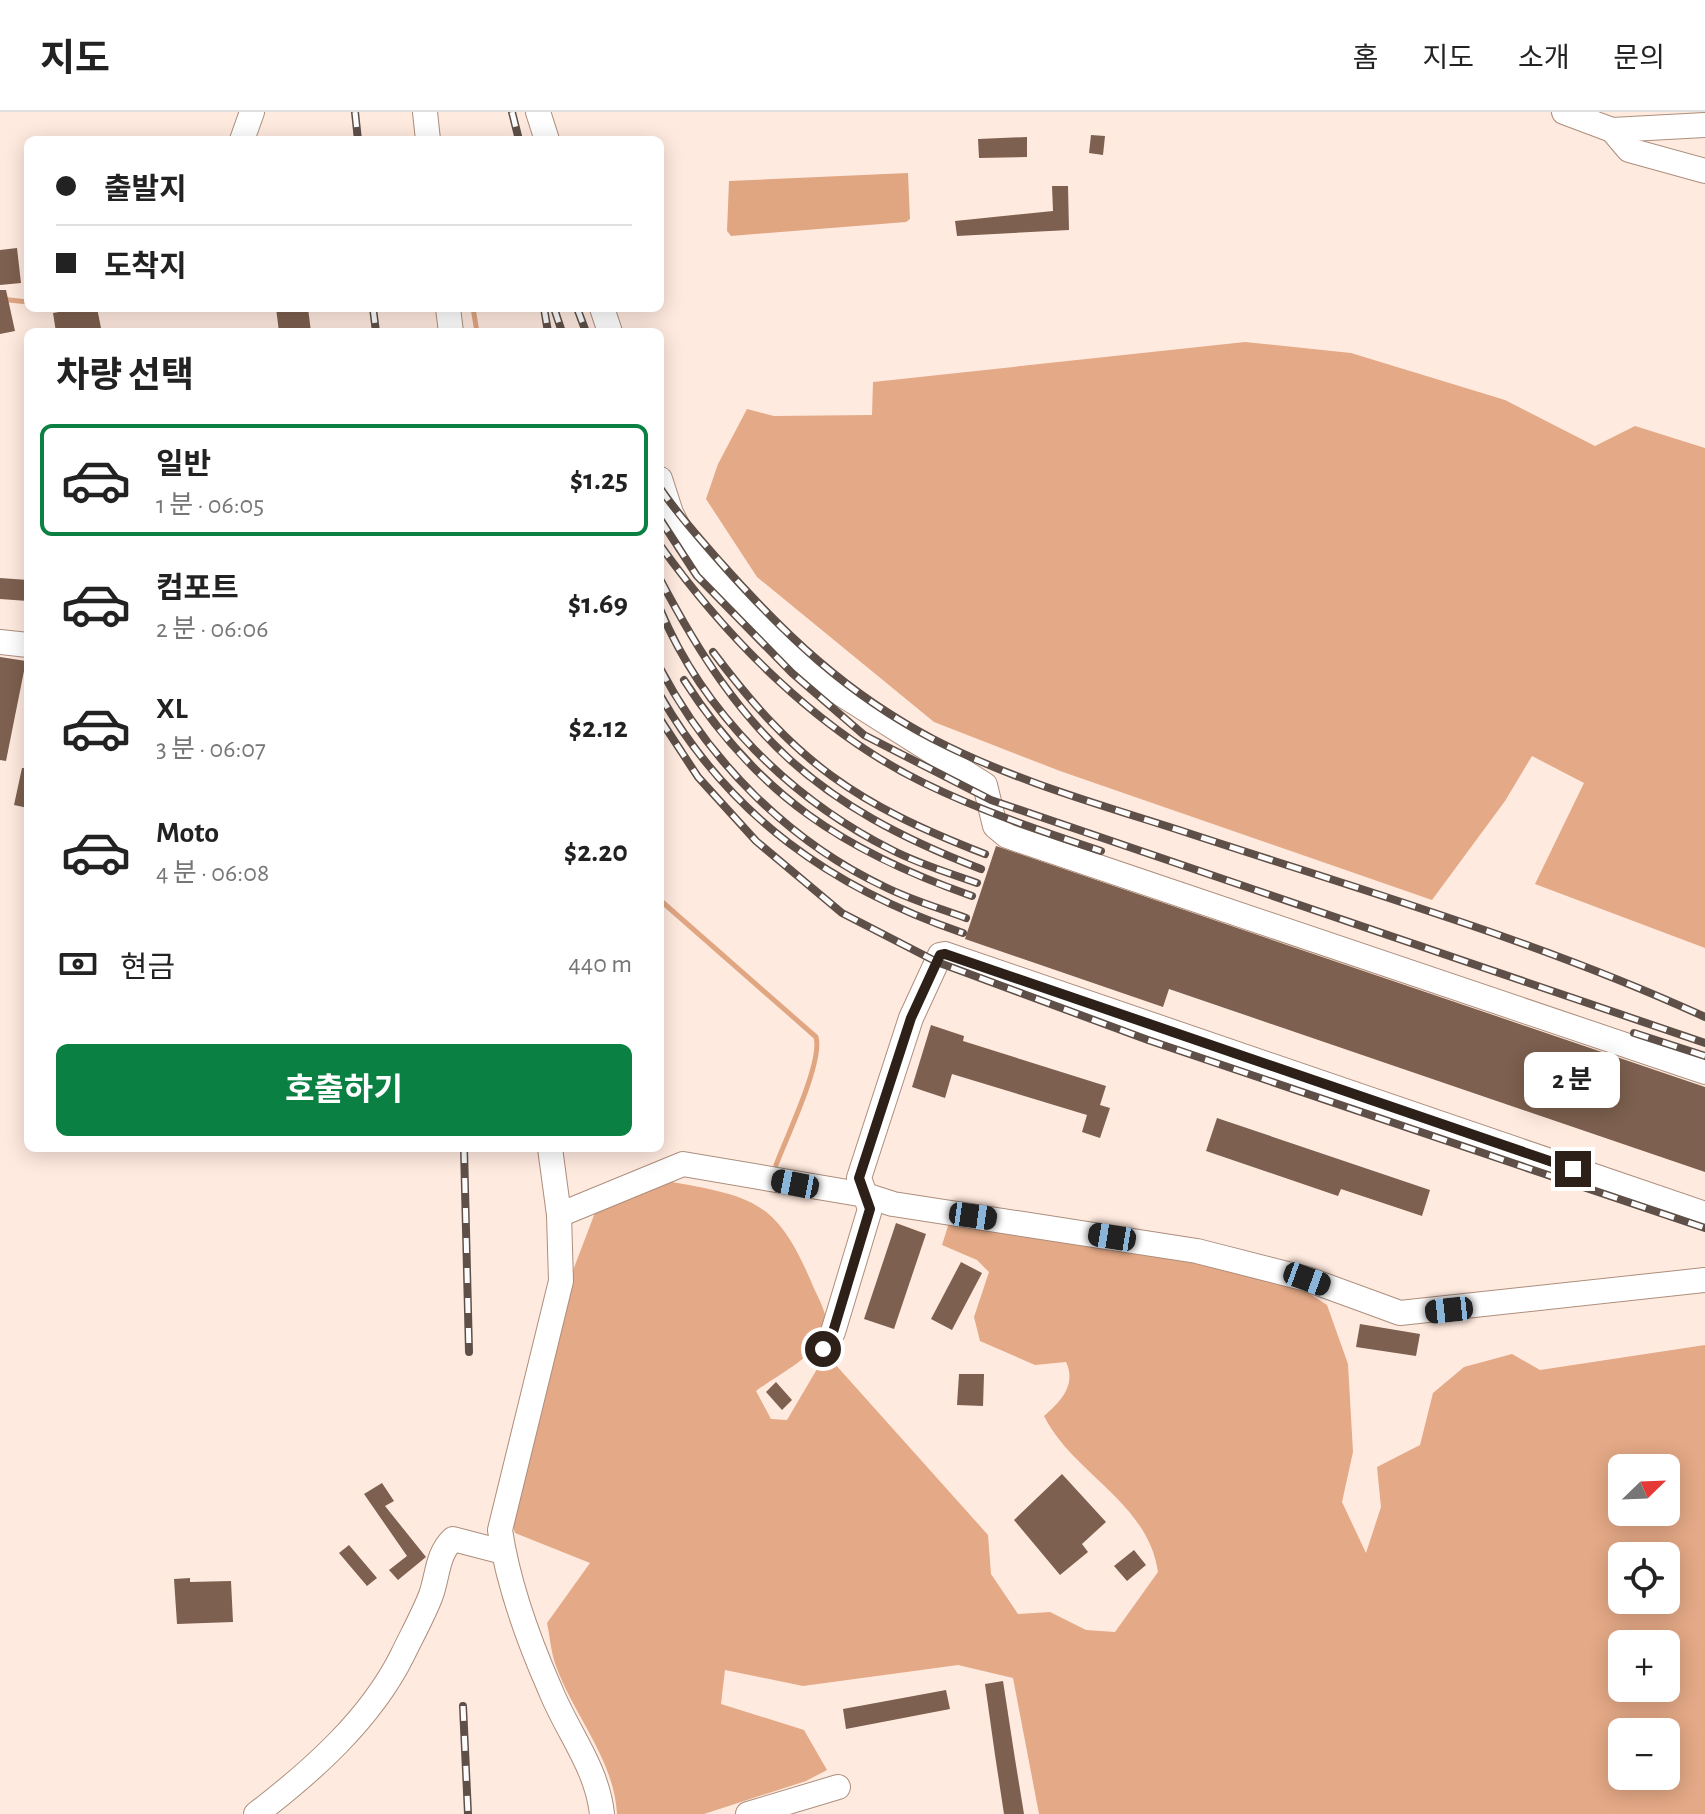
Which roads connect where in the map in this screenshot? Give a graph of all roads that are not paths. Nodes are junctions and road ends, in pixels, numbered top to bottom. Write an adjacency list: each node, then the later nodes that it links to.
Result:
1 (252, 112): 7 (street)
2 (425, 112): 8 (street)
3 (538, 112): 9 (street)
4 (1564, 112): 6 (street)
5 (1705, 125): 6 (street)
6 (1612, 130): 10 (street)
7 (243, 136)
8 (428, 136)
9 (546, 136)
10 (1705, 171)
11 (664, 491): 14 (street)
12 (0, 642): 13 (street)
13 (24, 645)
14 (1705, 1072)
15 (551, 1152): 18 (street)
16 (865, 1195): 17 (street); 18 (street); 19 (street); 20 (street)
17 (1705, 1214)
18 (559, 1215): 21 (street)
19 (1705, 1280)
20 (823, 1349)
21 (503, 1552): 23 (street); 24 (street)
22 (838, 1787): 25 (street)
23 (256, 1814)
24 (602, 1814)
25 (748, 1814)

